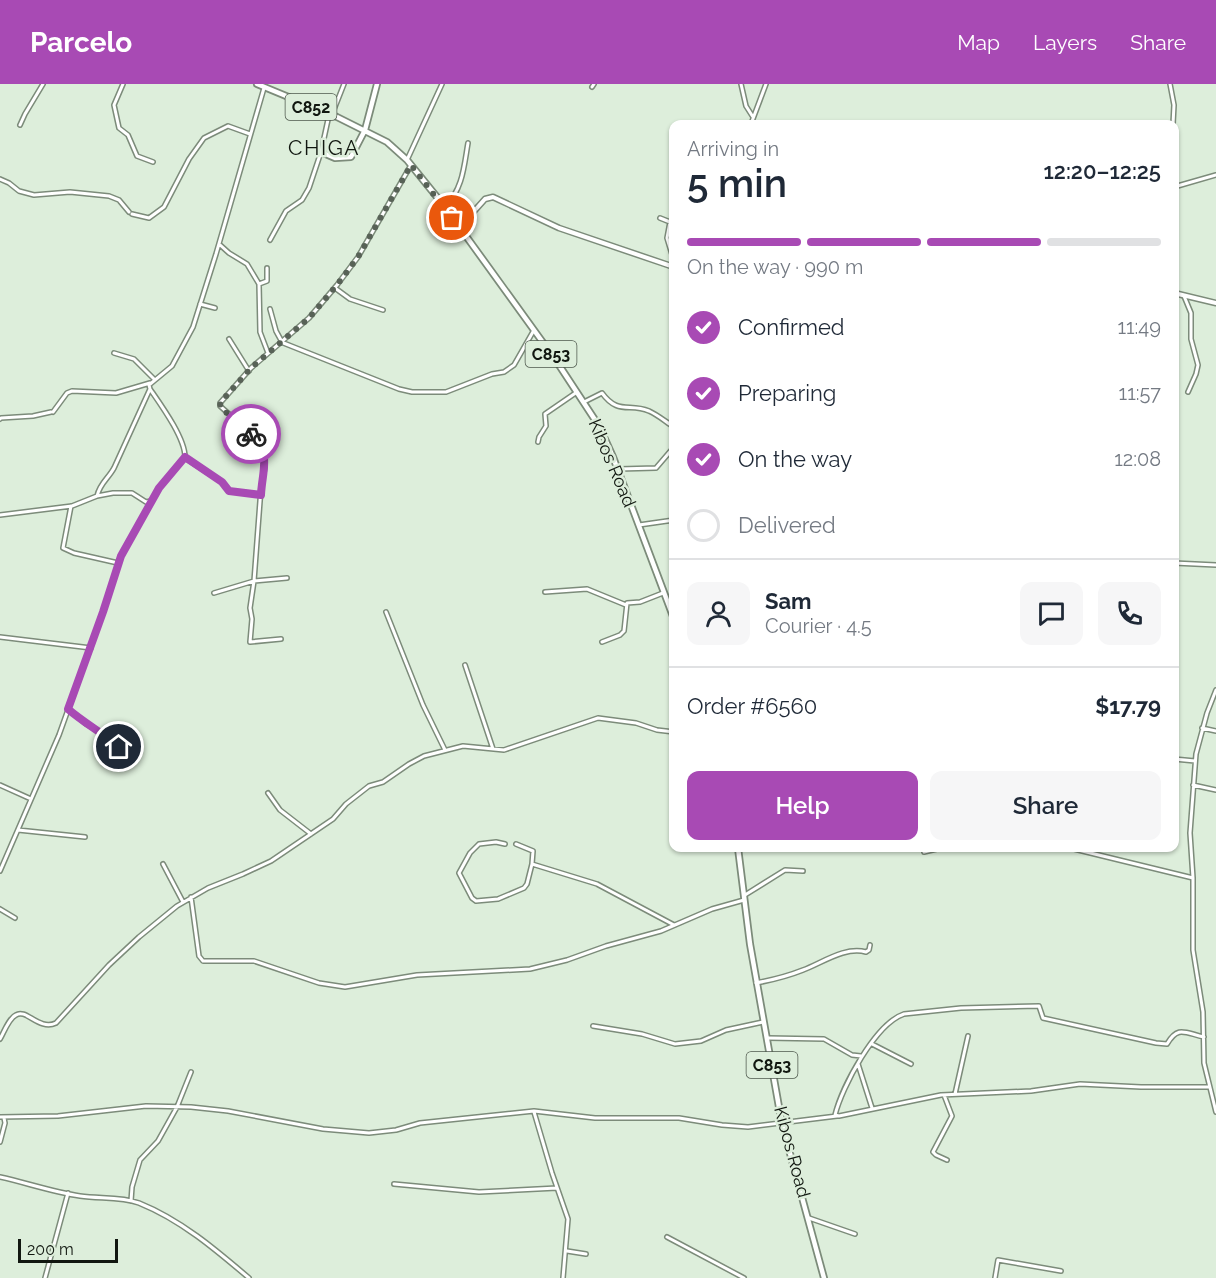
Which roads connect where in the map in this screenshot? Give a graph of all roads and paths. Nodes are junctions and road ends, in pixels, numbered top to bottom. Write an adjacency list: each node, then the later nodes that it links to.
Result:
1 (43, 84): 15 (street)
2 (123, 84): 21 (street)
3 (257, 84): 10 (main road, C852)
4 (344, 84): 11 (street)
5 (377, 84): 16 (main road)
6 (442, 84): 20 (street)
7 (741, 84): 12 (street)
8 (766, 84): 12 (street)
9 (1170, 84): 14 (street)
10 (265, 87): 11 (main road, C852); 17 (street)
11 (330, 114): 16 (main road, C852); 19 (street)
12 (753, 117): 13 (street)
13 (752, 120)
14 (1173, 120)
15 (20, 125)
16 (365, 130): 19 (main road); 20 (main road, Kibos Road / C853)
17 (251, 134): 24 (street); 32 (street)
18 (468, 143): 26 (street)
19 (321, 152): 31 (street)
20 (407, 160): 22 (main road, Kibos Road / C853)
21 (153, 162)
22 (411, 165): 26 (main road, Kibos Road / C853); 37 (street)
23 (1216, 176): 25 (street)
24 (0, 179)
25 (1179, 186)
26 (445, 207): 29 (main road, Kibos Road / C853)
27 (660, 218): 28 (street)
28 (669, 222)
29 (459, 228): 34 (street); 45 (main road, Kibos Road / C853)
30 (669, 228): 33 (street)
31 (270, 240)
32 (219, 244): 36 (street); 41 (street)
33 (669, 246)
34 (669, 265)
35 (267, 268): 36 (street)
36 (259, 284): 49 (street)
37 (334, 288): 44 (street); 47 (street)
38 (1179, 294): 39 (street)
39 (1184, 296): 40 (street); 55 (street)
40 (1216, 303)
41 (200, 304): 42 (street); 51 (street)
42 (215, 309)
43 (270, 309): 47 (street)
44 (383, 310)
45 (534, 330): 47 (street); 54 (main road, Kibos Road / C853)
46 (229, 339): 50 (street)
47 (282, 342): 49 (street)
48 (114, 353): 51 (street)
49 (268, 353): 50 (street)
50 (249, 371): 63 (street)
51 (155, 380): 52 (street)
52 (150, 383): 53 (street); 57 (street)
53 (150, 389): 61 (street); 64 (street)
54 (577, 392): 56 (main road, Kibos Road / C853); 59 (street)
55 (1188, 392)
56 (584, 402): 58 (street); 62 (main road, Kibos Road / C853)
57 (0, 419)
58 (669, 424)
59 (538, 442)
60 (669, 453): 62 (street)
61 (185, 457): 63 (street); 65 (street)
62 (617, 469): 69 (main road, Kibos Road / C853)
63 (261, 495): 74 (street)
64 (97, 496): 65 (street); 66 (street)
65 (151, 501): 70 (street)
66 (71, 506): 67 (street); 70 (street)
67 (0, 515)
68 (669, 521): 69 (street)
69 (638, 525): 77 (main road, Kibos Road / C853)
70 (118, 563): 84 (street)
71 (1179, 563): 72 (street)
72 (1216, 565)
73 (287, 578): 74 (street)
74 (254, 582): 75 (street); 82 (street)
75 (214, 592)
76 (545, 592): 78 (street)
77 (663, 592): 78 (street); 79 (main road, Kibos Road / C853)
78 (626, 605): 83 (street)
79 (669, 607)
80 (386, 612): 92 (street)
81 (0, 637): 84 (street)
82 (281, 639)
83 (603, 642)
84 (91, 648): 87 (street)
85 (465, 665): 91 (street)
86 (1216, 690): 88 (street)
87 (68, 709): 93 (street); 100 (street)
88 (1202, 728): 90 (street); 95 (street)
89 (669, 731): 91 (street)
90 (1216, 731)
91 (493, 749): 92 (street)
92 (445, 750): 102 (street)
93 (128, 754)
94 (1179, 759): 95 (street)
95 (1195, 761): 97 (street)
96 (0, 785): 100 (street)
97 (1193, 785): 98 (street); 112 (street)
98 (1216, 790)
99 (268, 793): 102 (street)
100 (32, 799): 101 (street)
101 (18, 830): 103 (street); 111 (street)
102 (310, 834): 113 (street)
103 (85, 837)
104 (505, 844): 109 (street)
105 (516, 844): 109 (street)
106 (739, 852): 114 (main road, Kibos Road / C853)
107 (1086, 852): 112 (street)
108 (163, 864): 115 (street)
109 (532, 864): 118 (street)
110 (803, 871): 114 (street)
111 (0, 872)
112 (1193, 878): 124 (street)
113 (191, 897): 115 (street); 118 (street)
114 (746, 897): 118 (street); 120 (main road, Kibos Road / C853)
115 (183, 902): 126 (street)
116 (0, 909): 117 (street)
117 (15, 918)
118 (674, 925)
119 (870, 945): 120 (street)
120 (756, 983): 121 (main road, Kibos Road / C853)
121 (763, 1022): 122 (street); 125 (main road, Kibos Road / C853)
122 (593, 1026)
123 (968, 1035): 133 (street)
124 (1204, 1037): 127 (street); 132 (street)
125 (766, 1038): 128 (street); 141 (main road, Kibos Road / C853)
126 (0, 1039)
127 (872, 1044): 128 (street); 130 (street)
128 (863, 1055): 129 (street)
129 (858, 1064): 136 (street); 139 (street)
130 (911, 1064)
131 (191, 1072): 135 (street)
132 (1209, 1087): 133 (street); 138 (street)
133 (955, 1094): 134 (street)
134 (944, 1095): 136 (street); 143 (street)
135 (177, 1107): 137 (street); 140 (street); 148 (street)
136 (872, 1108): 139 (street)
137 (534, 1111): 141 (street); 146 (street)
138 (1216, 1112)
139 (837, 1116): 141 (street)
140 (1, 1117): 142 (street)
141 (782, 1124): 149 (main road, Kibos Road / C853)
142 (0, 1142)
143 (947, 1160)
144 (0, 1177): 147 (street)
145 (394, 1184): 146 (street)
146 (557, 1188): 152 (street)
147 (68, 1193): 148 (street); 155 (street)
148 (131, 1200): 156 (street)
149 (809, 1218): 150 (street); 159 (main road, Kibos Road / C853)
150 (855, 1234)
151 (667, 1237): 158 (street)
152 (567, 1251): 153 (street); 157 (street)
153 (586, 1254)
154 (1061, 1271): 160 (street)
155 (45, 1278)
156 (249, 1278)
157 (563, 1278)
158 (744, 1278)
159 (824, 1278)
160 (995, 1278)

